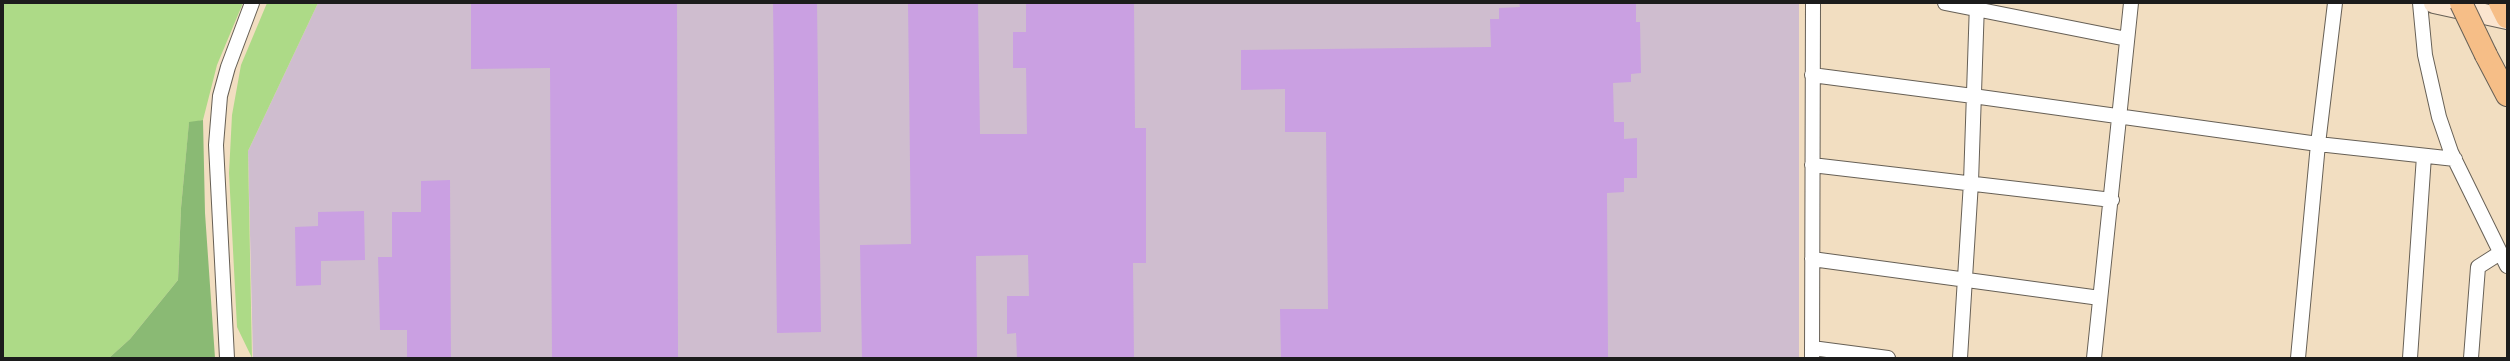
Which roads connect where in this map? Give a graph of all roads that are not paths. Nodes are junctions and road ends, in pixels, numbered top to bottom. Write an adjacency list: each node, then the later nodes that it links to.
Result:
1 (252, 3): 29 (street)
2 (1813, 3): 13 (street)
3 (1945, 3): 10 (street)
4 (2131, 3): 12 (street)
5 (2335, 3): 17 (street)
6 (2420, 3): 19 (street)
7 (2434, 3): 11 (main road)
8 (2461, 3): 14 (highway, bridge)
9 (2500, 3): 11 (highway)
10 (1977, 6): 12 (street); 15 (street)
11 (2507, 18)
12 (2127, 39): 16 (street)
13 (1812, 76): 15 (street); 20 (street)
14 (2507, 95)
15 (1973, 96): 16 (street); 21 (street)
16 (2119, 117): 17 (street); 22 (street)
17 (2318, 144): 18 (street); 33 (street)
18 (2424, 156): 19 (street); 34 (street)
19 (2454, 159): 23 (street)
20 (1812, 165): 21 (street); 24 (street)
21 (1971, 182): 22 (street); 26 (street)
22 (2112, 200): 27 (street)
23 (2500, 253): 25 (street); 35 (street)
24 (1812, 259): 26 (street); 28 (street)
25 (2507, 266)
26 (1965, 278): 27 (street); 31 (street)
27 (2100, 298): 32 (street)
28 (1812, 353): 30 (street)
29 (227, 358)
30 (1888, 358)
31 (1960, 358)
32 (2094, 358)
33 (2298, 358)
34 (2410, 358)
35 (2471, 358)

